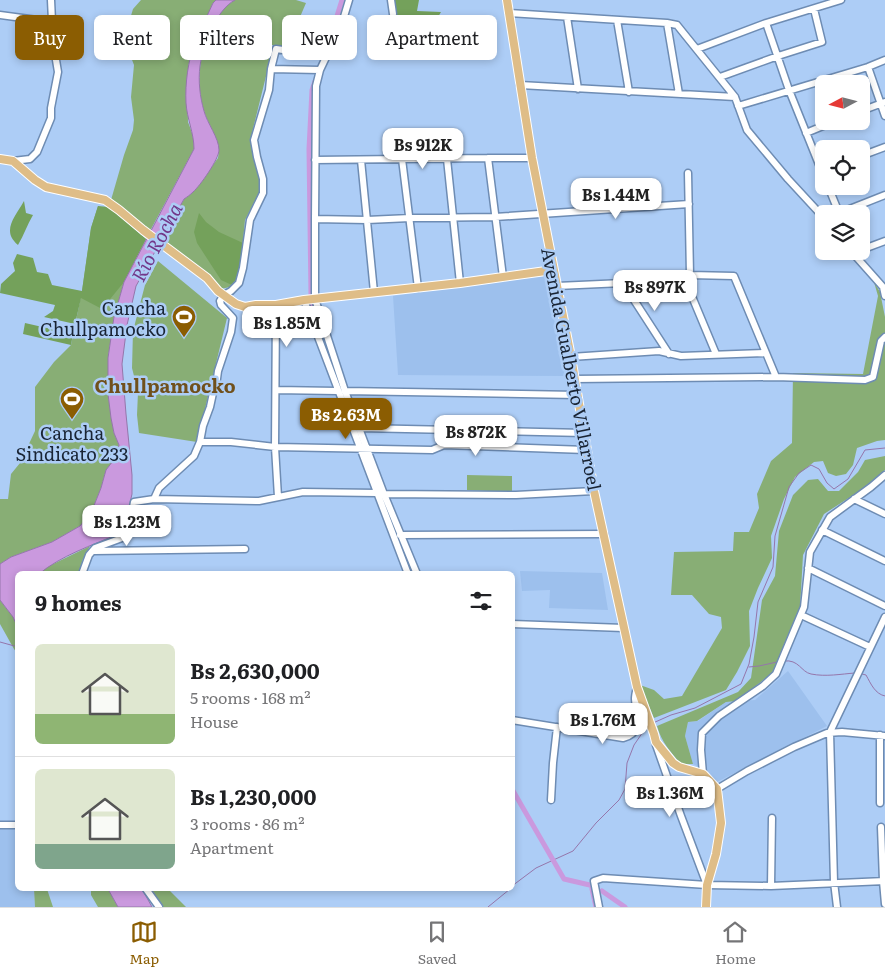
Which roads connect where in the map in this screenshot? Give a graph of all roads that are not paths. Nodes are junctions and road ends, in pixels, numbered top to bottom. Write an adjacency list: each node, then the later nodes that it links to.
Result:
1 (52, 0): 10 (street)
2 (348, 0): 11 (street)
3 (391, 0): 8 (street)
4 (507, 0): 7 (main road, Avenida Gualberto Villarroel)
5 (836, 1): 6 (street)
6 (814, 9): 16 (street); 19 (street)
7 (509, 13): 13 (street); 27 (main road, Avenida Gualberto Villarroel)
8 (393, 14)
9 (0, 15): 12 (street)
10 (52, 15)
11 (344, 15)
12 (15, 17)
13 (566, 17): 14 (street); 28 (street)
14 (617, 20): 15 (street); 30 (street)
15 (667, 23): 17 (street); 31 (street)
16 (766, 23): 17 (street); 19 (street)
17 (697, 49): 26 (street)
18 (282, 50): 24 (street)
19 (778, 56): 26 (street); 29 (street)
20 (56, 60): 49 (street)
21 (325, 60): 25 (street)
22 (885, 60): 23 (street)
23 (868, 67): 29 (street); 33 (street)
24 (271, 69): 25 (street); 73 (street)
25 (320, 70): 47 (street)
26 (720, 77): 32 (street)
27 (520, 85): 28 (street); 43 (main road, Avenida Gualberto Villarroel)
28 (578, 89): 30 (street)
29 (789, 90): 34 (street); 38 (street)
30 (629, 92): 31 (street)
31 (679, 94): 32 (street)
32 (735, 97): 34 (street)
33 (883, 102): 35 (street); 36 (street)
34 (738, 106): 54 (street)
35 (870, 107)
36 (885, 116)
37 (815, 129): 38 (street)
38 (806, 133): 41 (street)
39 (885, 147): 40 (street)
40 (870, 153)
41 (815, 154)
42 (488, 158): 43 (street); 46 (street); 56 (street)
43 (532, 158): 55 (main road, Avenida Gualberto Villarroel)
44 (0, 159): 49 (main road)
45 (402, 159): 46 (street); 48 (street); 58 (street)
46 (447, 159): 57 (street)
47 (315, 160): 48 (street); 59 (street)
48 (360, 160): 60 (street)
49 (13, 161): 73 (main road)
50 (688, 173): 52 (street)
51 (885, 196): 53 (street)
52 (689, 204): 55 (street); 65 (street)
53 (860, 205)
54 (815, 208)
55 (542, 214): 56 (street); 64 (main road, Avenida Gualberto Villarroel)
56 (495, 216): 57 (street); 66 (street)
57 (453, 217): 58 (street); 67 (street)
58 (410, 218): 60 (street); 71 (street)
59 (314, 219): 60 (street); 75 (street)
60 (367, 220): 72 (street)
61 (885, 241): 62 (street)
62 (870, 247)
63 (861, 260): 70 (street)
64 (553, 270): 66 (main road); 69 (main road, Avenida Gualberto Villarroel)
65 (687, 275): 68 (street); 79 (street); 81 (street)
66 (503, 277): 67 (main road)
67 (460, 283): 71 (main road)
68 (623, 283): 69 (street); 80 (street)
69 (557, 286): 82 (main road, Avenida Gualberto Villarroel)
70 (884, 286): 74 (street)
71 (418, 288): 72 (main road)
72 (374, 292): 75 (main road)
73 (224, 295): 77 (main road); 90 (street)
74 (885, 296)
75 (315, 298): 76 (main road); 86 (street)
76 (304, 300): 77 (main road); 86 (street)
77 (276, 305): 85 (street)
78 (885, 336): 83 (street)
79 (766, 353): 81 (street); 83 (street)
80 (669, 354): 81 (street); 82 (street)
81 (716, 354)
82 (571, 357): 84 (main road, Avenida Gualberto Villarroel)
83 (776, 376): 84 (street)
84 (574, 379): 87 (main road, Avenida Gualberto Villarroel)
85 (276, 390): 86 (street); 91 (street)
86 (341, 391): 87 (street); 88 (street); 92 (street)
87 (577, 395): 89 (main road, Avenida Gualberto Villarroel)
88 (360, 428): 89 (street); 92 (street)
89 (584, 433): 93 (main road, Avenida Gualberto Villarroel)
90 (200, 442): 91 (street); 98 (street)
91 (275, 447): 92 (street); 97 (street)
92 (364, 448): 93 (street); 96 (street)
93 (586, 450): 95 (main road, Avenida Gualberto Villarroel)
94 (885, 475): 99 (street)
95 (594, 491): 96 (street); 102 (main road, Avenida Gualberto Villarroel)
96 (380, 493): 97 (street); 103 (street); 109 (street)
97 (278, 497): 98 (street)
98 (154, 499): 105 (street)
99 (854, 499): 100 (street); 101 (street)
100 (885, 514)
101 (822, 530): 106 (street); 107 (street)
102 (604, 534): 103 (street); 115 (main road, Avenida Gualberto Villarroel)
103 (400, 535): 110 (street)
104 (245, 549): 105 (street)
105 (93, 551): 108 (street)
106 (885, 561)
107 (808, 568): 111 (street); 112 (street)
108 (83, 571)
109 (407, 571)
110 (416, 571)
111 (885, 606)
112 (801, 615): 116 (street); 123 (street)
113 (885, 616): 116 (street)
114 (515, 624): 115 (street)
115 (624, 628): 117 (main road, Avenida Gualberto Villarroel)
116 (870, 647): 120 (street)
117 (637, 687): 119 (street); 122 (main road, Avenida Gualberto Villarroel)
118 (515, 720): 119 (street)
119 (558, 727): 125 (street)
120 (830, 732): 121 (street); 124 (street); 132 (street)
121 (883, 736): 126 (street)
122 (655, 738): 123 (main road, Avenida Gualberto Villarroel); 133 (street)
123 (703, 774): 124 (main road)
124 (717, 789): 133 (main road)
125 (551, 800)
126 (880, 803)
127 (772, 818): 134 (street)
128 (0, 825): 129 (street)
129 (15, 825)
130 (881, 826): 131 (street)
131 (884, 881): 132 (street); 136 (street)
132 (834, 882): 134 (street); 140 (street)
133 (707, 885): 134 (street); 138 (street); 139 (main road)
134 (771, 886)
135 (147, 891): 137 (street)
136 (885, 904)
137 (159, 907)
138 (599, 907)
139 (706, 907)
140 (836, 907)

